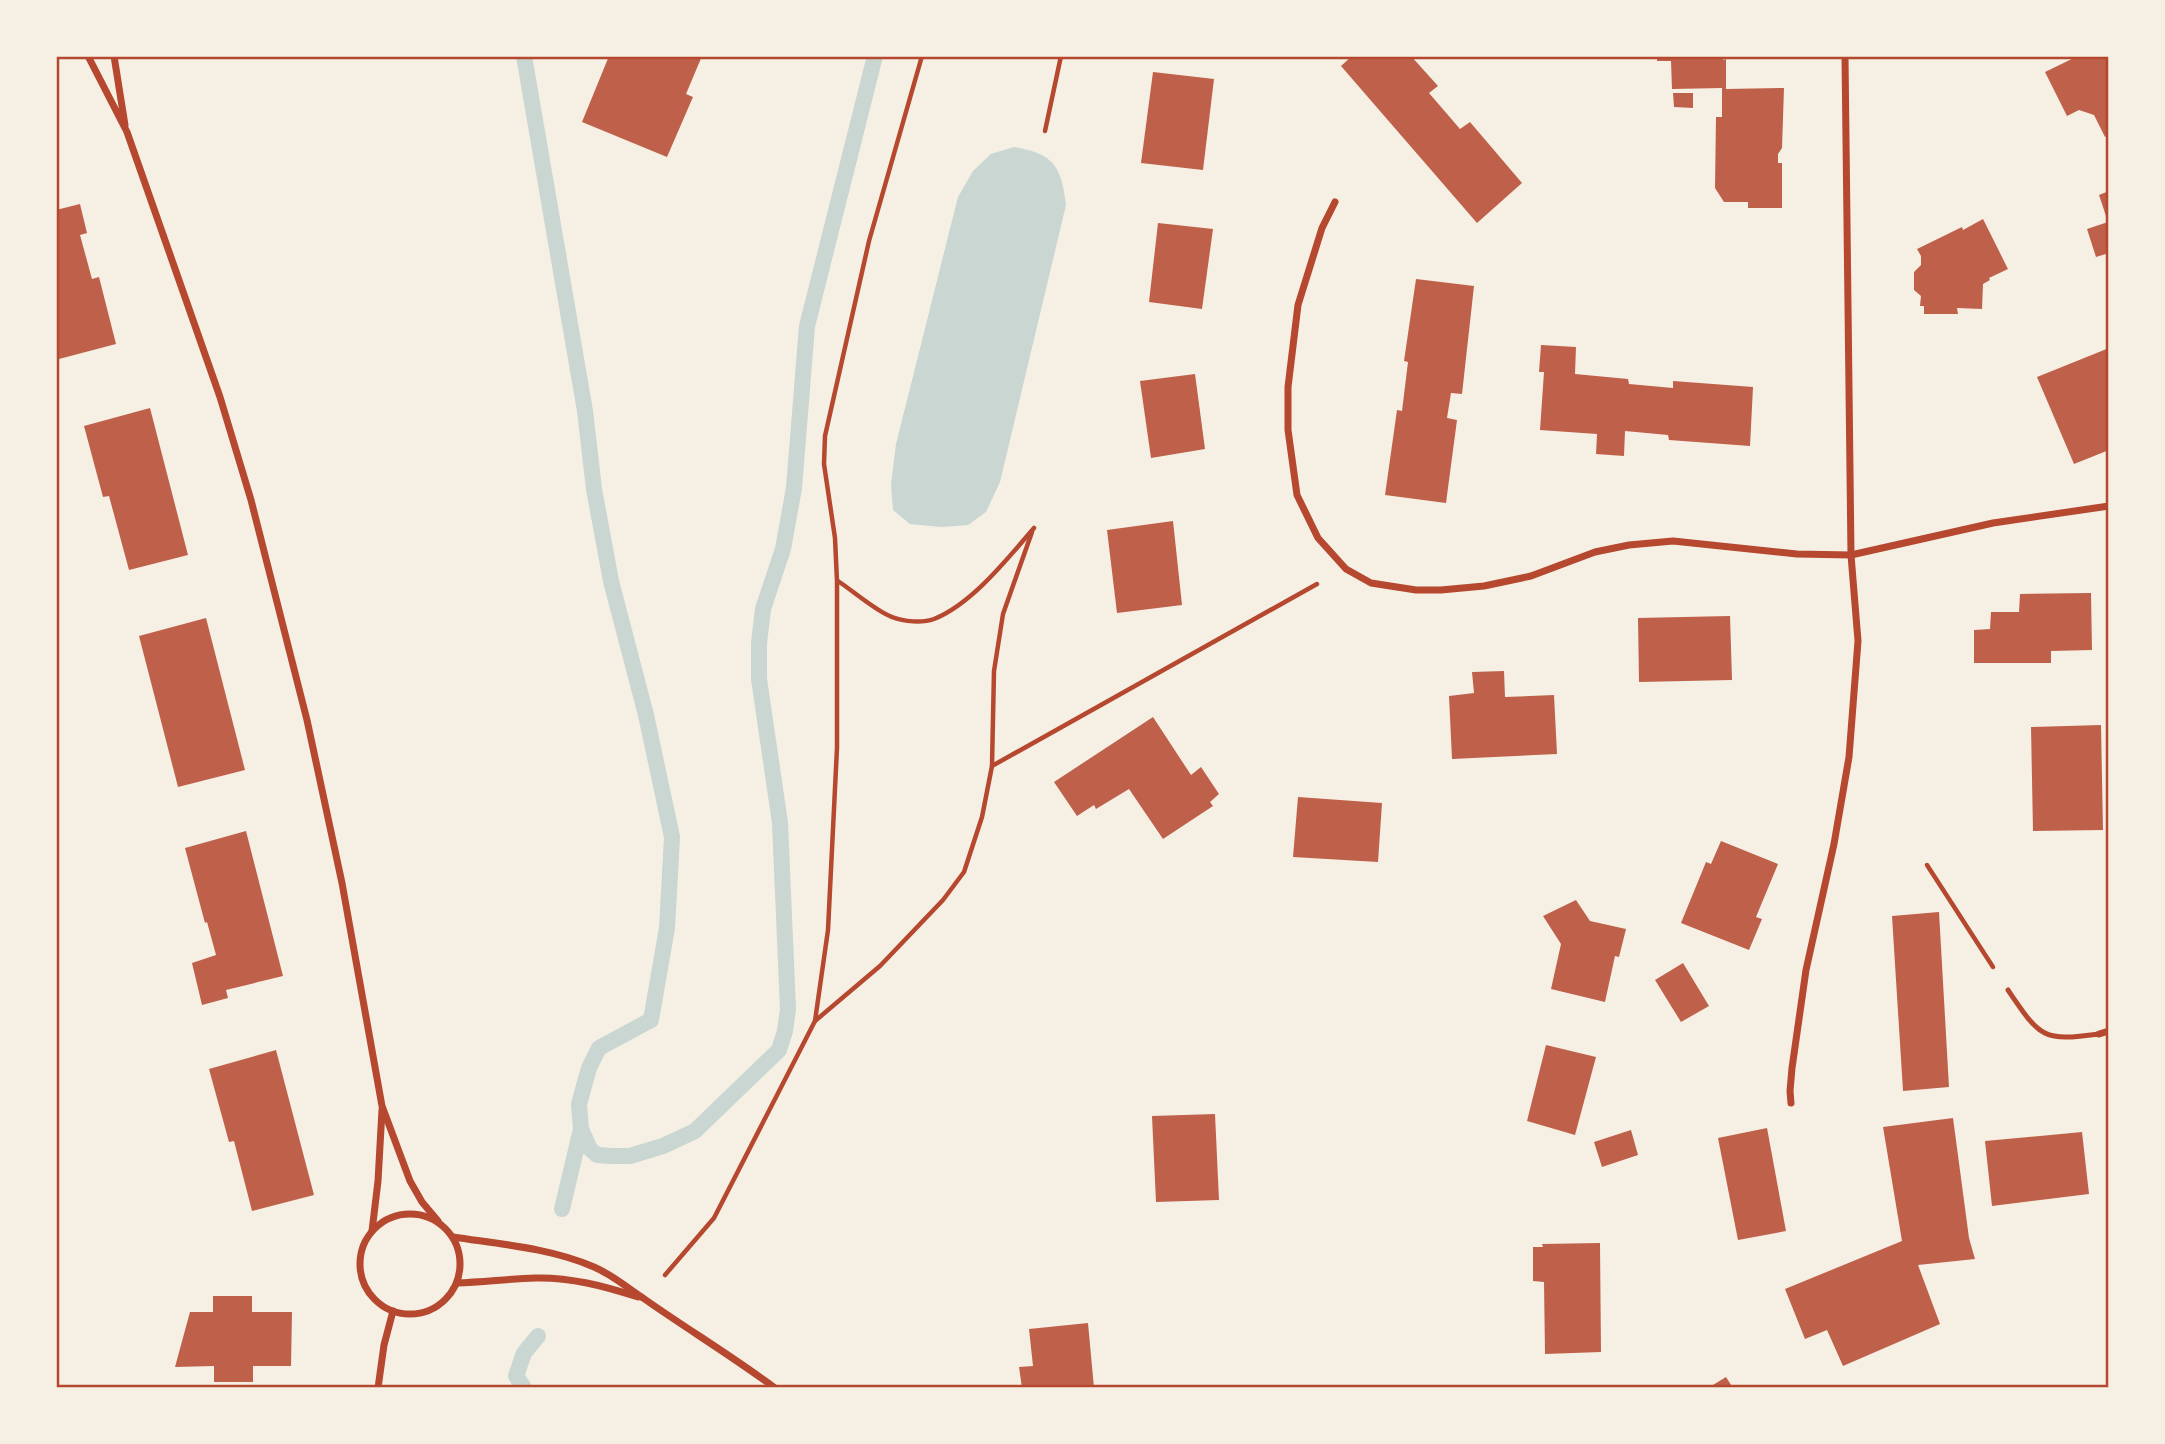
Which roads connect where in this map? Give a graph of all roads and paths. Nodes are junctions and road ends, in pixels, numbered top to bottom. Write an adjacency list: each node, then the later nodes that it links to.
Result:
1 (88, 56): 7 (street)
2 (114, 56): 7 (street)
3 (922, 56): 12 (path)
4 (1061, 56): 6 (path)
5 (1845, 56): 10 (street)
6 (1045, 131)
7 (127, 132): 20 (street)
8 (1335, 202): 11 (street)
9 (2109, 506): 10 (street)
10 (1851, 555): 11 (street); 19 (street)
11 (1346, 569): 13 (path)
12 (837, 581): 13 (path); 16 (path)
13 (992, 766): 16 (path)
14 (1927, 865): 15 (path)
15 (2008, 990): 18 (lane)
16 (814, 1021): 25 (path)
17 (2109, 1031): 18 (street)
18 (2099, 1034)
19 (1791, 1103)
20 (382, 1106): 21 (street); 22 (street)
21 (438, 1221): 22 (street); 23 (street)
22 (372, 1231): 26 (street)
23 (453, 1237): 24 (street); 25 (street)
24 (457, 1283): 25 (street); 26 (street)
25 (642, 1298): 28 (street)
26 (393, 1311): 27 (street)
27 (378, 1388)
28 (775, 1388)

